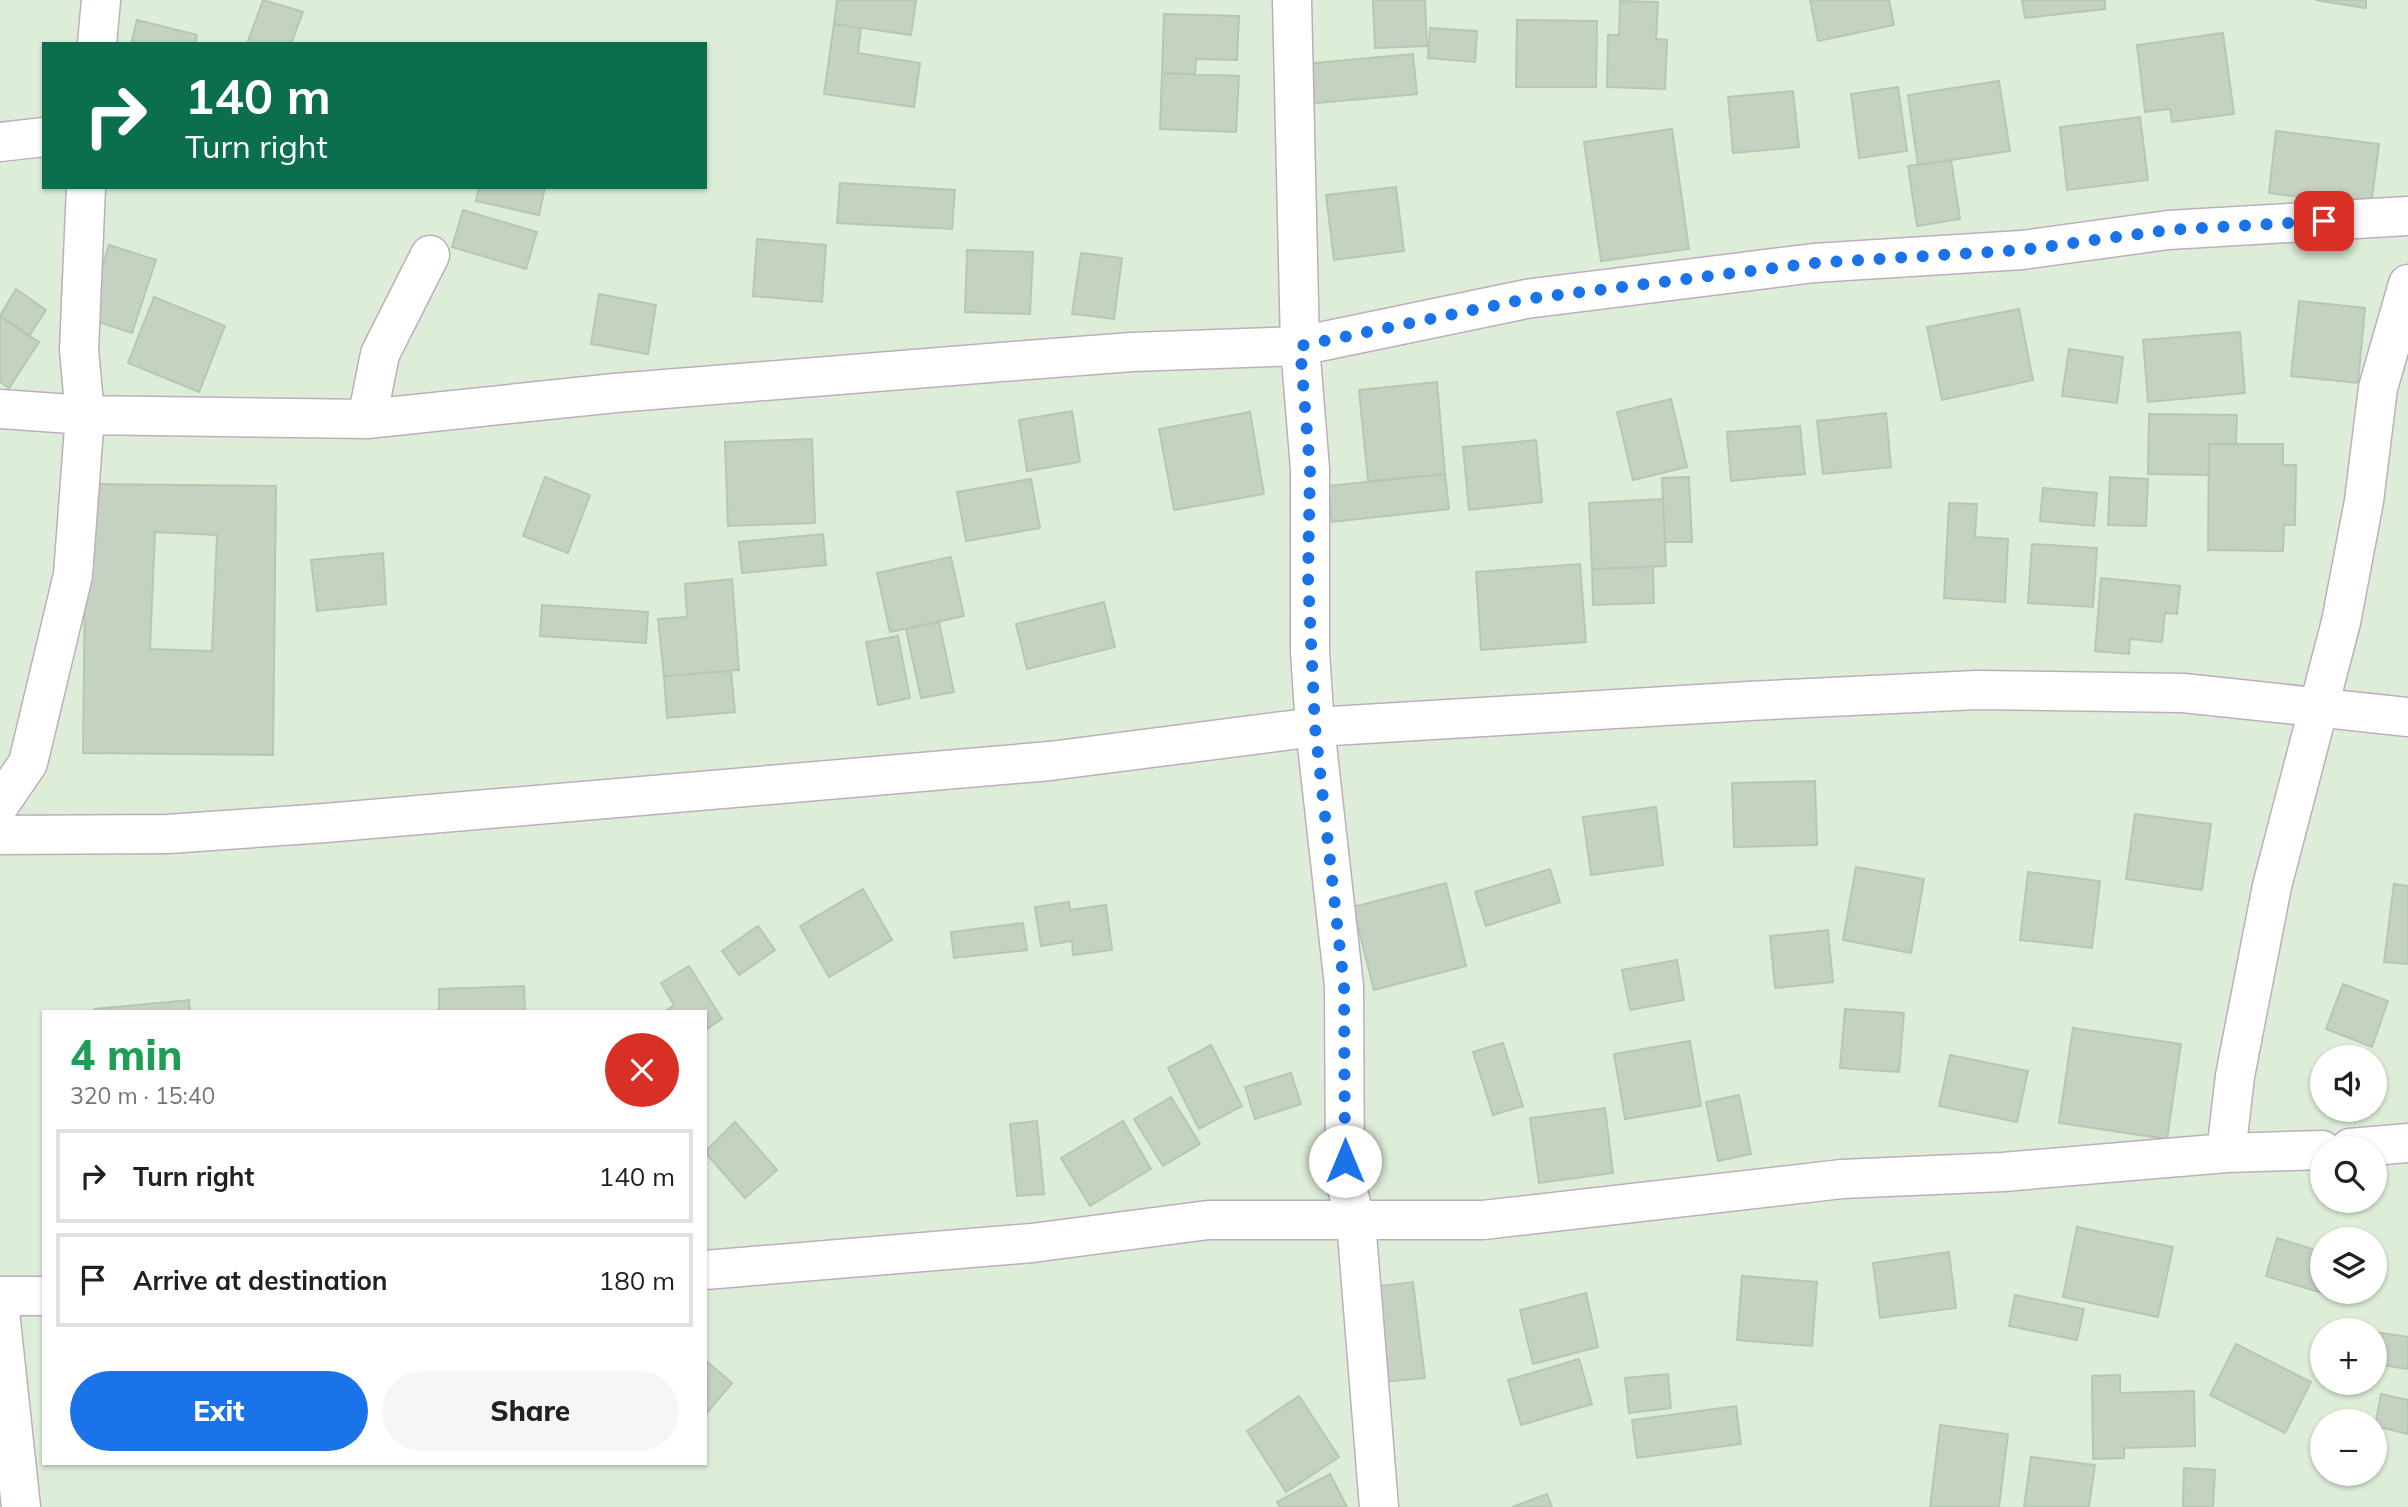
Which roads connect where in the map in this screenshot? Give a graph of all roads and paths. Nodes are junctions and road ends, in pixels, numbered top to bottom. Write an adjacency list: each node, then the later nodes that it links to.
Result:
1 (101, 0): 3 (street)
2 (1292, 0): 10 (street)
3 (97, 42)
4 (42, 137): 5 (street)
5 (0, 142)
6 (86, 189): 12 (street)
7 (2408, 216): 10 (street)
8 (430, 256): 13 (street)
9 (2408, 285): 14 (street)
10 (1300, 346): 13 (street); 16 (street)
11 (0, 409): 12 (street)
12 (85, 415): 13 (street); 17 (street)
13 (367, 419)
14 (2320, 708): 15 (street); 16 (street); 22 (street)
15 (2408, 717)
16 (1315, 727): 18 (street); 23 (street)
17 (0, 804)
18 (0, 835)
19 (2408, 1143): 20 (street)
20 (2387, 1145)
21 (2310, 1150): 22 (street)
22 (2226, 1153): 23 (street)
23 (1356, 1221): 24 (street); 29 (street)
24 (707, 1270)
25 (0, 1296): 26 (street)
26 (42, 1296)
27 (0, 1312): 28 (street)
28 (21, 1507)
29 (1379, 1507)

